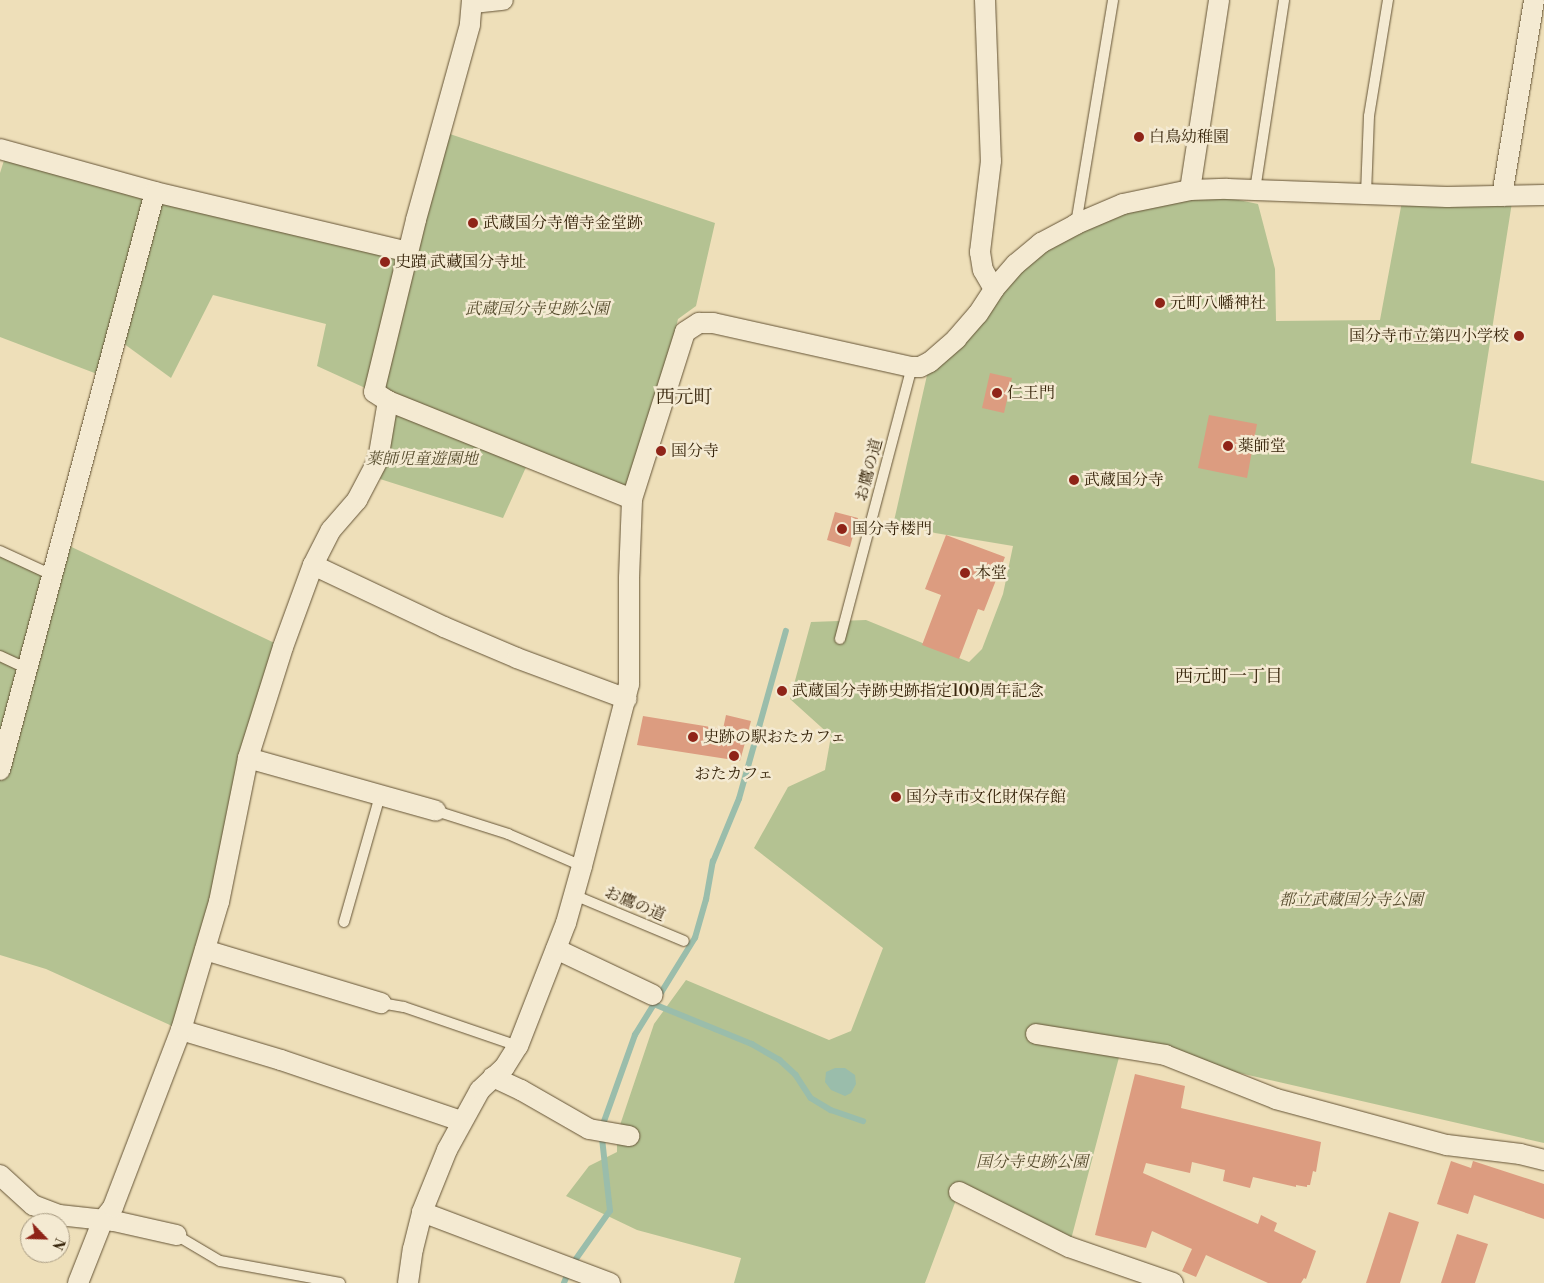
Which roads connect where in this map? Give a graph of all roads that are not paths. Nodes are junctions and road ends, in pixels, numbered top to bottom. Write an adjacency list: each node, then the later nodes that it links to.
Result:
1 (503, 0): 8 (street)
2 (985, 0): 18 (street)
3 (1113, 0): 16 (lane)
4 (1219, 0): 10 (street)
5 (1284, 0): 11 (lane)
6 (1388, 0): 13 (lane)
7 (1534, 0): 15 (street)
8 (473, 2): 17 (street)
9 (0, 149): 12 (street)
10 (1190, 190): 11 (street); 16 (street)
11 (1255, 190): 13 (street)
12 (155, 192): 17 (street); 24 (street)
13 (1366, 194): 15 (street)
14 (1544, 195): 15 (street)
15 (1502, 196)
16 (1076, 224): 18 (street)
17 (408, 252): 20 (street)
18 (994, 289): 19 (street)
19 (912, 367): 21 (street); 25 (lane, お鷹の道)
20 (388, 401): 21 (street); 23 (street)
21 (632, 499): 28 (street)
22 (0, 552): 24 (lane)
23 (313, 565): 28 (street); 29 (street)
24 (52, 575): 27 (street)
25 (840, 639)
26 (0, 656): 27 (lane)
27 (28, 669): 30 (street)
28 (627, 699): 33 (street)
29 (248, 758): 31 (street); 38 (street)
30 (1, 765)
31 (380, 796): 32 (street); 35 (lane)
32 (436, 811): 33 (lane)
33 (582, 866): 34 (street)
34 (574, 895): 36 (lane, お鷹の道); 37 (street)
35 (344, 922)
36 (684, 941)
37 (556, 949): 39 (street); 43 (street)
38 (206, 950): 40 (street); 41 (street)
39 (653, 995)
40 (381, 1003): 43 (lane)
41 (181, 1030): 45 (street); 51 (street)
42 (1036, 1034): 47 (street)
43 (518, 1046): 44 (street)
44 (492, 1077): 45 (street); 46 (street)
45 (461, 1121): 50 (street)
46 (629, 1136)
47 (1544, 1160)
48 (0, 1175): 51 (street)
49 (959, 1192): 57 (street)
50 (422, 1212): 55 (street); 56 (street)
51 (103, 1220): 52 (street); 53 (street)
52 (176, 1235): 54 (lane)
53 (78, 1283)
54 (340, 1283)
55 (408, 1283)
56 (610, 1283)
57 (1173, 1283)

